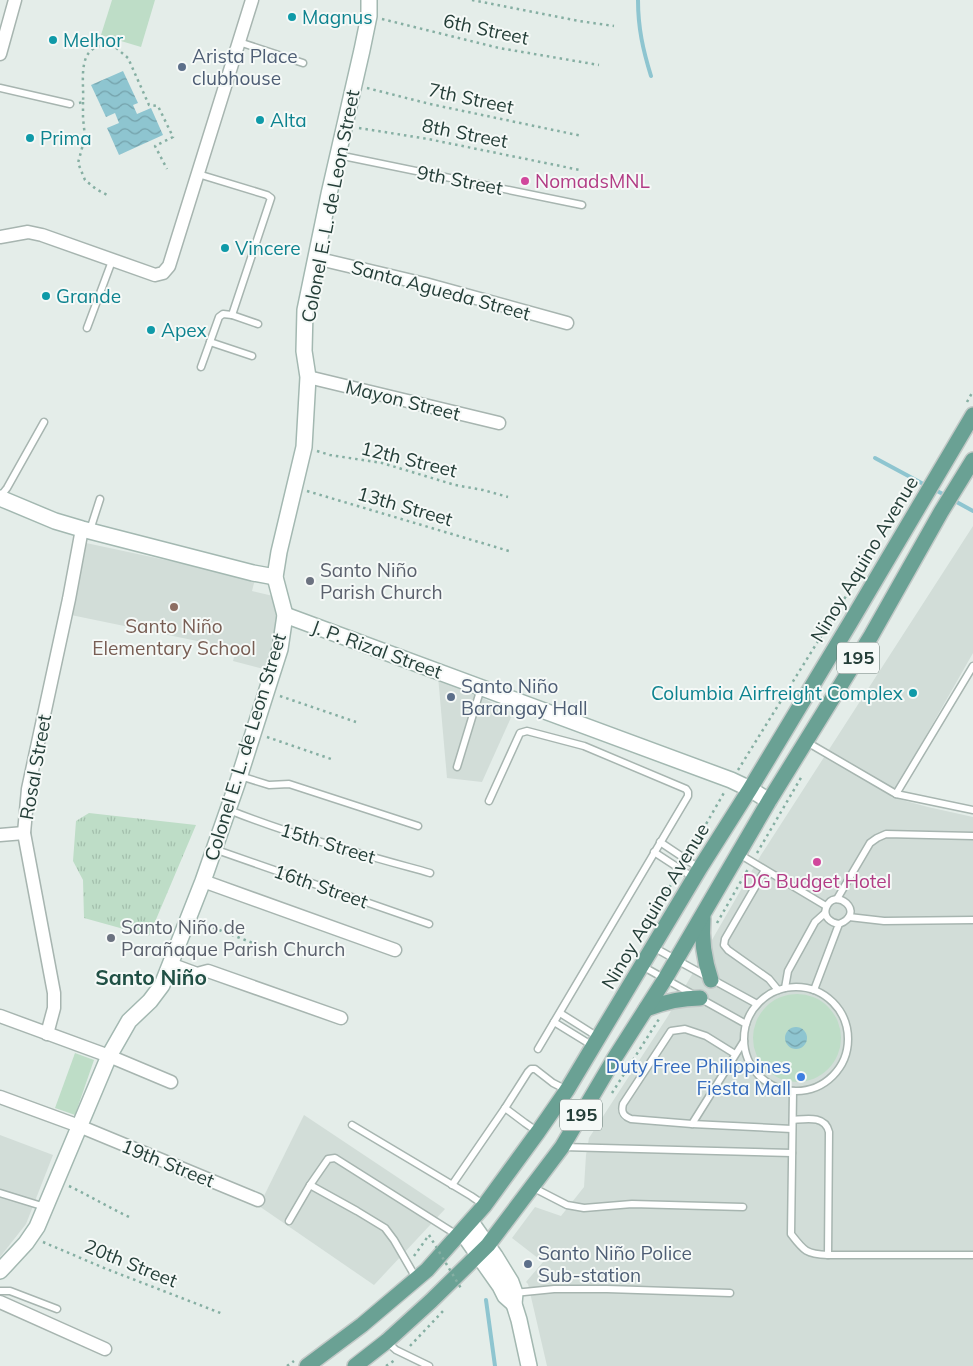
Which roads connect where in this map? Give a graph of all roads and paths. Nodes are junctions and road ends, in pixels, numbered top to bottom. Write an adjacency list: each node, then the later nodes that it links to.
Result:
1 (15, 0): 8 (street)
2 (252, 0): 7 (street)
3 (369, 0): 5 (street, Colonel E. L. de Leon Street)
4 (472, 0): 6 (path)
5 (368, 16): 10 (path, 6th Street); 11 (street, Colonel E. L. de Leon Street)
6 (614, 26)
7 (239, 42): 9 (lane); 20 (street)
8 (0, 54)
9 (303, 63)
10 (600, 65)
11 (354, 85): 15 (street, Colonel E. L. de Leon Street); 16 (path, 7th Street)
12 (0, 88): 14 (lane)
13 (83, 102): 14 (path); 18 (path); 21 (path)
14 (70, 104)
15 (345, 126): 17 (street, Colonel E. L. de Leon Street); 19 (path, 8th Street)
16 (582, 136)
17 (338, 155): 22 (lane, 9th Street); 24 (street, Colonel E. L. de Leon Street)
18 (167, 169)
19 (580, 170)
20 (198, 174): 25 (street); 26 (lane)
21 (110, 196)
22 (582, 204)
23 (0, 237): 25 (street)
24 (315, 258): 27 (street, Santa Agueda Street); 33 (street, Colonel E. L. de Leon Street)
25 (112, 261): 29 (lane)
26 (232, 315): 28 (lane); 30 (lane)
27 (566, 323)
28 (258, 324)
29 (87, 328)
30 (210, 342): 31 (lane); 32 (lane)
31 (252, 356)
32 (201, 367)
33 (308, 377): 36 (street, Mayon Street); 37 (street, Colonel E. L. de Leon Street)
34 (973, 415): 58 (main road, Ninoy Aquino Avenue / 195)
35 (44, 422): 41 (lane)
36 (499, 423)
37 (304, 447): 39 (street, Colonel E. L. de Leon Street); 40 (path, 12th Street)
38 (973, 460): 53 (main road, 195)
39 (294, 487): 45 (path, 13th Street); 46 (street, Colonel E. L. de Leon Street)
40 (508, 497)
41 (0, 498): 43 (street)
42 (100, 499): 43 (lane)
43 (86, 530): 46 (street); 65 (street, Rosal Street)
44 (880, 542): 57 (path)
45 (509, 550)
46 (275, 577): 47 (street, Colonel E. L. de Leon Street)
47 (285, 615): 49 (street, J. P. Rizal Street); 50 (street, Colonel E. L. de Leon Street)
48 (973, 666): 59 (lane)
49 (481, 688): 55 (lane); 57 (street, J. P. Rizal Street)
50 (267, 691): 51 (path); 52 (street, Colonel E. L. de Leon Street)
51 (356, 722)
52 (254, 733): 54 (path); 56 (street, Colonel E. L. de Leon Street)
53 (805, 741): 59 (lane); 61 (main road, 195)
54 (334, 760)
55 (457, 767)
56 (240, 776): 62 (street, Colonel E. L. de Leon Street); 64 (lane)
57 (732, 780): 58 (street, J. P. Rizal Street); 72 (path)
58 (750, 788): 61 (street, J. P. Rizal Street); 76 (main road, Ninoy Aquino Avenue / 195)
59 (896, 794): 63 (lane)
60 (489, 801): 68 (lane)
61 (769, 801): 71 (main road, 195)
62 (228, 809): 69 (street, Colonel E. L. de Leon Street); 75 (lane, 15th Street)
63 (973, 810)
64 (418, 826)
65 (24, 833): 66 (street); 105 (street, Rosal Street)
66 (0, 835)
67 (973, 836): 78 (lane)
68 (660, 842): 70 (lane); 72 (lane)
69 (214, 849): 77 (street, Colonel E. L. de Leon Street); 84 (lane, 16th Street)
70 (654, 852): 73 (lane); 100 (lane)
71 (738, 854): 74 (lane); 80 (main road, 195)
72 (686, 859): 76 (lane)
73 (680, 870): 76 (lane); 87 (path)
74 (765, 870): 79 (lane); 95 (lane)
75 (430, 873)
76 (697, 873): 88 (main road, Ninoy Aquino Avenue / 195)
77 (203, 881): 82 (street, Colonel E. L. de Leon Street); 89 (street)
78 (837, 899): 79 (lane); 81 (lane)
79 (826, 910): 85 (lane); 95 (lane)
80 (703, 914): 90 (main road, 195); 94 (main road)
81 (849, 917): 83 (lane); 85 (lane)
82 (188, 918): 86 (path); 91 (street, Colonel E. L. de Leon Street)
83 (973, 920)
84 (428, 924)
85 (839, 924): 96 (lane)
86 (253, 943)
87 (636, 945)
88 (653, 947): 90 (lane); 92 (main road, Ninoy Aquino Avenue / 195)
89 (395, 950)
90 (676, 960): 93 (main road, 195); 94 (lane)
91 (170, 964): 102 (street); 110 (street, Colonel E. L. de Leon Street)
92 (642, 965): 93 (lane); 107 (main road, Ninoy Aquino Avenue / 195)
93 (665, 979): 97 (lane); 99 (main road, 195)
94 (711, 980): 98 (lane)
95 (782, 989): 96 (lane); 98 (lane)
96 (814, 990): 113 (lane)
97 (700, 998): 99 (main road); 104 (lane)
98 (757, 1004): 104 (lane)
99 (646, 1009): 122 (main road, 195)
100 (560, 1013): 103 (lane); 107 (lane)
101 (0, 1016): 105 (street)
102 (341, 1018)
103 (554, 1022): 107 (lane); 108 (lane)
104 (746, 1024): 106 (lane)
105 (47, 1034): 110 (street)
106 (744, 1040): 109 (lane); 113 (lane)
107 (595, 1041): 112 (main road, Ninoy Aquino Avenue / 195)
108 (538, 1049)
109 (735, 1054): 117 (lane); 117 (lane)
110 (109, 1056): 111 (street); 118 (street, Colonel E. L. de Leon Street)
111 (171, 1082)
112 (566, 1090): 115 (lane); 121 (main road, Ninoy Aquino Avenue / 195)
113 (793, 1091): 116 (lane)
114 (0, 1097): 118 (street, 19th Street)
115 (505, 1108): 121 (lane); 126 (lane)
116 (793, 1120): 120 (lane); 139 (lane)
117 (692, 1124): 120 (lane)
118 (79, 1126): 124 (street, Colonel E. L. de Leon Street); 129 (street, 19th Street)
119 (352, 1126): 126 (lane)
120 (792, 1129): 123 (lane)
121 (538, 1132): 130 (main road, Ninoy Aquino Avenue / 195)
122 (562, 1148): 123 (lane); 127 (main road, 195)
123 (792, 1153): 139 (lane)
124 (56, 1180): 132 (street, Colonel E. L. de Leon Street); 133 (path)
125 (310, 1185): 134 (lane); 135 (lane); 143 (lane)
126 (452, 1185): 130 (lane)
127 (532, 1187): 131 (lane); 138 (main road, 195)
128 (0, 1193): 132 (lane)
129 (258, 1200)
130 (484, 1206): 135 (main road, Ninoy Aquino Avenue / 195)
131 (743, 1207)
132 (45, 1208): 136 (street, Colonel E. L. de Leon Street)
133 (129, 1217)
134 (289, 1221)
135 (459, 1230): 137 (path); 138 (street); 143 (main road, Ninoy Aquino Avenue / 195)
136 (31, 1236): 142 (street, Colonel E. L. de Leon Street); 150 (path, 20th Street)
137 (428, 1250)
138 (483, 1250): 147 (street); 151 (main road, 195)
139 (828, 1255): 140 (lane)
140 (973, 1255)
141 (412, 1258): 144 (path, bridge)
142 (0, 1271)
143 (416, 1279): 153 (main road, Ninoy Aquino Avenue / 195)
144 (462, 1290)
145 (0, 1291): 149 (lane)
146 (730, 1293): 147 (lane)
147 (512, 1298): 157 (street)
148 (0, 1302): 152 (street)
149 (57, 1309)
150 (223, 1314)
151 (386, 1341): 155 (main road, 195); 156 (lane)
152 (105, 1349)
153 (301, 1363): 154 (path)
154 (287, 1366)
155 (355, 1366)
156 (429, 1366)
157 (529, 1366)

